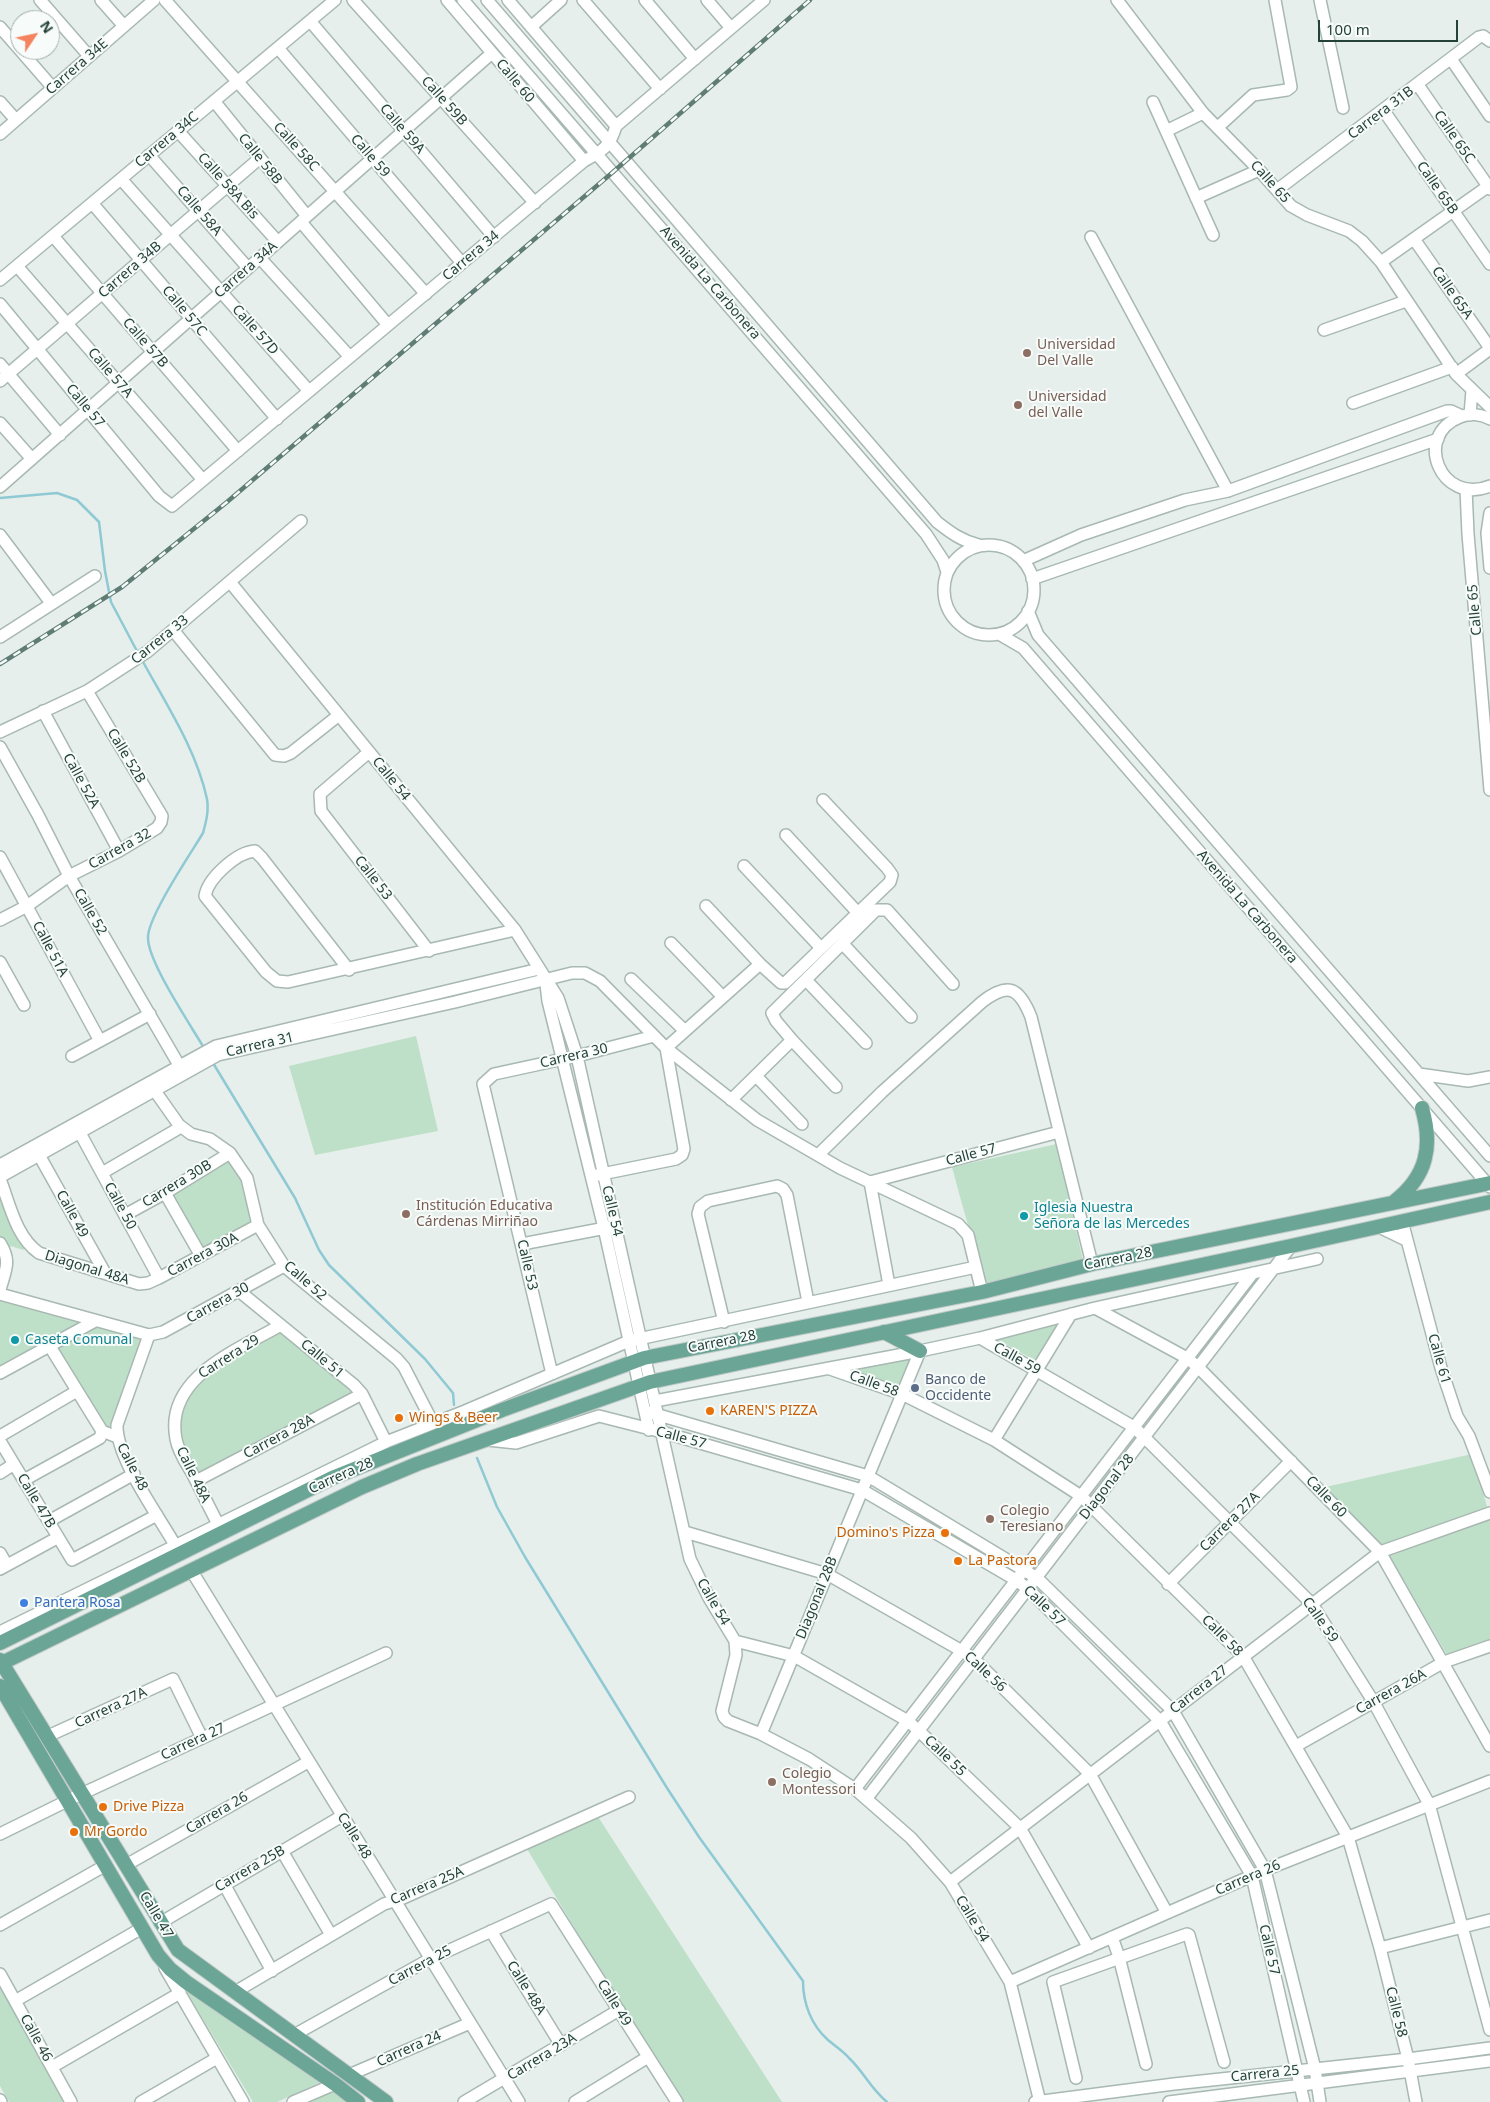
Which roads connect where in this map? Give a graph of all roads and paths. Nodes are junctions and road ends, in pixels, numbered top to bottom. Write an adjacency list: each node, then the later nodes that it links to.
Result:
1 (40, 0): 28 (street)
2 (101, 0): 20 (street)
3 (154, 0): 20 (street, Carrera 34E)
4 (166, 0): 32 (street, Calle 58C)
5 (335, 0): 19 (street, Carrera 34C)
6 (353, 0): 36 (street, Calle 59B)
7 (447, 0): 27 (street, Calle 60)
8 (463, 0): 52 (street, Avenida La Carbonera)
9 (487, 0): 51 (street, Avenida La Carbonera)
10 (508, 0): 21 (street)
11 (561, 0): 21 (street)
12 (583, 0): 35 (street)
13 (645, 0): 29 (street)
14 (707, 0): 23 (street)
15 (764, 0): 23 (street)
16 (1117, 0): 42 (street, Calle 65)
17 (1275, 0): 46 (street)
18 (1320, 0): 40 (street)
19 (310, 21): 26 (street, Carrera 34C); 48 (street, Calle 59A)
20 (124, 26): 28 (street, Carrera 34E)
21 (531, 26): 45 (street)
22 (0, 27): 24 (street)
23 (731, 28): 29 (street)
24 (10, 38)
25 (1487, 38): 30 (street, Carrera 31B)
26 (278, 48): 32 (street, Carrera 34C); 55 (street, Calle 59)
27 (492, 53): 36 (street, Carrera 34A); 56 (street, Calle 60)
28 (89, 56): 34 (street, Carrera 34E)
29 (695, 59): 35 (street)
30 (1451, 59): 33 (street, Carrera 31B); 43 (street)
31 (29, 60): 34 (street)
32 (238, 81): 37 (street, Carrera 34C); 63 (street, Calle 58C)
33 (1418, 85): 41 (street, Carrera 31B); 61 (street, Calle 65C)
34 (53, 88): 44 (street, Carrera 34E)
35 (660, 89): 45 (street)
36 (441, 98): 48 (street, Carrera 34A); 67 (street, Calle 59B)
37 (214, 101): 47 (street, Carrera 34C); 54 (street, Calle 58B)
38 (0, 102): 44 (street)
39 (1153, 102): 49 (street)
40 (1344, 108)
41 (1384, 111): 62 (street, Carrera 31B); 69 (street, Calle 65B)
42 (1204, 113): 46 (street, Calle 65); 49 (street)
43 (1490, 116)
44 (16, 120): 50 (street, Carrera 34E)
45 (616, 126): 51 (street)
46 (1218, 127): 57 (street, Calle 65)
47 (178, 131): 53 (street, Carrera 34C); 60 (street, Calle 58A Bis)
48 (404, 131): 55 (street, Carrera 34A); 74 (street, Calle 59A)
49 (1166, 131): 65 (street)
50 (0, 134)
51 (611, 142): 52 (street, Carrera 34); 59 (street, Avenida La Carbonera)
52 (597, 154): 56 (street, Carrera 34); 64 (street, Avenida La Carbonera)
53 (149, 155): 58 (street, Carrera 34C); 68 (street, Calle 58A)
54 (260, 158): 60 (street, Carrera 34B); 70 (street, Calle 58B)
55 (372, 159): 63 (street, Carrera 34A); 81 (street, Calle 59)
56 (584, 161): 67 (street, Carrera 34)
57 (1259, 170): 62 (street, Calle 65); 65 (street)
58 (121, 179): 66 (street, Carrera 34C); 71 (street, Calle 57D)
59 (644, 180): 64 (street); 125 (street, Avenida La Carbonera)
60 (228, 186): 68 (street, Carrera 34B); 77 (street, Calle 58A Bis)
61 (1489, 186): 69 (street)
62 (1277, 190): 80 (street, Calle 65)
63 (335, 191): 70 (street, Carrera 34A); 88 (street, Calle 58C)
64 (630, 191): 128 (street, Avenida La Carbonera)
65 (1196, 198): 72 (street)
66 (92, 203): 73 (street, Carrera 34C); 79 (street, Calle 57C)
67 (534, 203): 74 (street, Carrera 34)
68 (198, 211): 71 (street, Carrera 34B); 84 (street, Calle 58A)
69 (1453, 211): 76 (street); 82 (street, Calle 65B)
70 (304, 219): 77 (street, Carrera 34A); 93 (street, Calle 58B)
71 (171, 235): 79 (street, Carrera 34B); 86 (street, Calle 57D)
72 (1213, 235)
73 (52, 236): 83 (street, Carrera 34C); 87 (street, Calle 57B)
74 (494, 237): 81 (street, Carrera 34)
75 (1090, 237): 120 (street)
76 (1414, 238): 80 (street); 96 (street, Calle 65A)
77 (278, 242): 78 (street, Carrera 34A)
78 (260, 258): 84 (street, Carrera 34A); 98 (street)
79 (141, 260): 87 (street, Carrera 34B); 91 (street, Calle 57C)
80 (1381, 262): 89 (street, Calle 65)
81 (462, 263): 88 (street, Carrera 34)
82 (1490, 264)
83 (17, 266): 85 (street, Carrera 34C); 92 (street, Calle 57A)
84 (248, 268): 86 (street, Carrera 34A)
85 (0, 280)
86 (221, 292): 91 (street, Carrera 34A); 104 (street, Calle 57D)
87 (102, 293): 92 (street, Carrera 34B); 97 (street, Calle 57B)
88 (426, 294): 93 (street, Carrera 34)
89 (1406, 301): 94 (street); 100 (street, Calle 65)
90 (0, 304): 95 (street, Calle 57)
91 (191, 319): 97 (street, Carrera 34A); 109 (street, Calle 57C)
92 (67, 324): 95 (street, Carrera 34B); 102 (street, Calle 57A)
93 (388, 326): 98 (street, Carrera 34)
94 (1324, 330)
95 (38, 349): 101 (street, Carrera 34B); 107 (street, Calle 57)
96 (1490, 349): 100 (street)
97 (153, 352): 102 (street, Carrera 34A); 114 (street, Calle 57B)
98 (350, 357): 104 (street, Carrera 34)
99 (0, 364): 101 (street)
100 (1454, 370): 103 (street, Calle 65); 105 (street)
101 (4, 378): 112 (street)
102 (118, 383): 107 (street, Carrera 34A); 116 (street, Calle 57A)
103 (1472, 390): 106 (street, Calle 65); 108 (street)
104 (309, 391): 109 (street, Carrera 34)
105 (1353, 403)
106 (1490, 407)
107 (88, 409): 112 (street, Carrera 34A); 121 (street, Calle 57)
108 (1466, 416): 110 (street); 113 (street); 120 (street)
109 (276, 419): 114 (street, Carrera 34)
110 (1490, 419)
111 (0, 423): 115 (street)
112 (60, 435): 115 (street, Carrera 34A)
113 (1438, 439): 119 (street); 130 (street)
114 (238, 450): 116 (street, Carrera 34)
115 (32, 460): 118 (street, Carrera 34A)
116 (203, 480): 121 (street, Carrera 34)
117 (1490, 486): 119 (street)
118 (0, 487)
119 (1466, 489): 143 (street, Calle 65)
120 (1228, 491): 126 (street)
121 (172, 506)
122 (1490, 513): 127 (street, Calle 65)
123 (301, 521): 131 (street, Carrera 33)
124 (0, 535): 132 (street)
125 (979, 545): 126 (street); 128 (street)
126 (1023, 561): 130 (street)
127 (1490, 568)
128 (947, 572): 135 (street)
129 (95, 576): 132 (street)
130 (1032, 579): 133 (street)
131 (230, 582): 134 (street, Carrera 33); 139 (street, Calle 54)
132 (51, 603): 136 (street)
133 (1028, 611): 135 (street); 184 (street, Avenida La Carbonera)
134 (174, 630): 137 (street, Carrera 33); 139 (street)
135 (999, 634): 190 (street, Avenida La Carbonera)
136 (0, 637)
137 (87, 691): 138 (street, Carrera 33); 145 (street, Calle 52B)
138 (43, 711): 140 (street, Carrera 33); 147 (street, Calle 52A)
139 (339, 715): 142 (street, Calle 54)
140 (0, 732)
141 (0, 747): 150 (street, Calle 52)
142 (369, 752): 155 (street, Calle 54); 159 (street, Calle 53)
143 (1490, 790)
144 (823, 800): 153 (street)
145 (161, 822): 147 (street, Carrera 32)
146 (786, 835): 153 (street)
147 (119, 851): 150 (street, Carrera 32)
148 (0, 857): 151 (street, Calle 51A)
149 (744, 866): 158 (street)
150 (69, 876): 151 (street, Carrera 32); 170 (street, Calle 52)
151 (27, 906): 154 (street, Carrera 32); 175 (street, Calle 51A)
152 (706, 906): 161 (street)
153 (858, 913): 158 (street)
154 (0, 920)
155 (515, 930): 159 (street); 162 (street, Calle 54)
156 (671, 943): 168 (street)
157 (843, 944): 166 (street); 167 (street); 171 (street)
158 (821, 948): 161 (street)
159 (429, 951): 163 (street)
160 (0, 962): 169 (street)
161 (760, 964): 168 (street)
162 (539, 969): 165 (street, Calle 54); 178 (street, Carrera 31)
163 (349, 970): 163 (street)
164 (630, 978): 172 (street)
165 (546, 980): 173 (street, Carrera 31); 178 (street, Carrera 31); 180 (street, Calle 54); 181 (street, Calle 54)
166 (806, 980): 174 (street); 176 (street)
167 (953, 984)
168 (723, 996): 172 (street)
169 (24, 1005)
170 (150, 1014): 175 (street); 182 (street, Calle 52)
171 (911, 1017)
172 (685, 1031): 177 (street)
173 (654, 1036): 177 (street, Carrera 31); 180 (street, Carrera 30)
174 (792, 1040): 185 (street); 187 (street)
175 (100, 1041): 179 (street)
176 (866, 1043)
177 (666, 1048): 189 (street, Carrera 31); 201 (street)
178 (215, 1052): 182 (street, Carrera 31)
179 (72, 1056)
180 (578, 1056): 181 (street, Carrera 30); 201 (street, Calle 54)
181 (564, 1059): 183 (street, Carrera 30); 201 (street, Calle 54)
182 (182, 1070): 188 (street, Carrera 31); 199 (street, Carrera 31)
183 (494, 1074): 215 (street, Calle 53)
184 (1419, 1074): 186 (street); 198 (street, Avenida La Carbonera)
185 (757, 1077): 189 (street); 191 (street)
186 (1490, 1077)
187 (836, 1087)
188 (154, 1091): 192 (street, Calle 52); 194 (street, Carrera 31)
189 (730, 1100): 197 (street, Carrera 31)
190 (1422, 1108): 204 (street, Avenida La Carbonera); 206 (main road)
191 (802, 1124)
192 (181, 1127): 195 (street, Calle 52); 200 (street)
193 (1059, 1132): 197 (street); 203 (street, Calle 57); 219 (street)
194 (80, 1133): 196 (street, Carrera 31); 200 (street, Calle 50)
195 (230, 1153): 205 (street, Carrera 30B); 210 (street, Calle 52)
196 (40, 1155): 202 (street, Carrera 31); 224 (street, Calle 49)
197 (818, 1156): 203 (street, Carrera 31)
198 (1490, 1156)
199 (0, 1166)
200 (102, 1173): 208 (street, Calle 50)
201 (598, 1175): 211 (street, Calle 54)
202 (0, 1178): 224 (street, Diagonal 48A)
203 (870, 1182): 221 (street, Carrera 31); 227 (street)
204 (1489, 1185): 206 (main road, Carrera 28)
205 (165, 1193): 208 (street, Carrera 30B); 217 (street)
206 (1394, 1201): 219 (main road, Carrera 28)
207 (1490, 1202): 209 (main road, Carrera 28)
208 (125, 1215): 225 (street, Calle 50)
209 (1402, 1221): 212 (main road, Carrera 28); 213 (street, Calle 61)
210 (258, 1225): 217 (street, Carrera 30A); 220 (street, Calle 52)
211 (610, 1227): 215 (street); 241 (street, Calle 54)
212 (1379, 1227): 213 (street); 216 (main road, Carrera 28)
213 (1406, 1240): 279 (street, Calle 61)
214 (0, 1243): 228 (street)
215 (522, 1244): 250 (street, Calle 53)
216 (1291, 1246): 222 (street, Diagonal 28); 238 (main road, Carrera 28)
217 (201, 1256): 225 (street, Carrera 30A)
218 (1317, 1259): 222 (street)
219 (1092, 1264): 230 (main road, Carrera 28)
220 (284, 1266): 229 (street, Carrera 30); 259 (street, Calle 52)
221 (976, 1267): 227 (street, Carrera 28); 230 (street)
222 (1275, 1267): 223 (street); 246 (street, Diagonal 28)
223 (1253, 1272): 233 (street); 244 (street, Diagonal 28)
224 (106, 1273): 226 (street, Diagonal 48A)
225 (159, 1278): 226 (street, Carrera 30A)
226 (148, 1283)
227 (889, 1285): 232 (street, Carrera 28)
228 (0, 1290)
229 (239, 1291): 237 (street, Calle 51); 239 (street, Carrera 30)
230 (982, 1292): 245 (main road, Carrera 28)
231 (0, 1294): 235 (street)
232 (808, 1302): 236 (street, Carrera 28); 236 (street)
233 (1095, 1308): 234 (street); 244 (street, Calle 60)
234 (1071, 1314): 240 (street); 248 (street)
235 (95, 1321): 239 (street); 242 (street)
236 (724, 1322): 241 (street, Carrera 28)
237 (281, 1325): 253 (street, Calle 51); 255 (street, Carrera 29)
238 (884, 1332): 243 (main road); 251 (main road, Carrera 28)
239 (149, 1335): 265 (street)
240 (980, 1338): 243 (street); 248 (street, Calle 59)
241 (634, 1340): 245 (street, Calle 54); 250 (street, Carrera 28)
242 (49, 1345): 249 (street); 252 (street, Calle 48)
243 (920, 1351): 247 (street); 254 (street, Diagonal 28B)
244 (1187, 1358): 246 (street, Calle 60); 260 (street, Diagonal 28)
245 (639, 1360): 251 (street, Calle 54); 290 (main road, Carrera 28)
246 (1198, 1367): 266 (street, Diagonal 28); 271 (street, Calle 60)
247 (830, 1369): 254 (street, Calle 58); 256 (street)
248 (1037, 1370): 260 (street, Calle 59); 268 (street)
249 (0, 1373)
250 (552, 1374): 259 (street, Carrera 28)
251 (645, 1384): 256 (street, Calle 54); 257 (street, Calle 54); 267 (main road, Carrera 28)
252 (77, 1392): 262 (street, Calle 48); 264 (street)
253 (362, 1394): 270 (street, Calle 51); 277 (street, Carrera 28A)
254 (902, 1394): 268 (street, Calle 58); 275 (street, Diagonal 28B)
255 (182, 1395): 277 (street, Calle 48A)
256 (655, 1401): 258 (street, Calle 54)
257 (645, 1411): 258 (street, Calle 57); 261 (street, Calle 54)
258 (658, 1414): 263 (street, Calle 54); 275 (street, Calle 57)
259 (433, 1423): 270 (street, Carrera 28)
260 (1134, 1427): 266 (street, Calle 59); 280 (street, Diagonal 28)
261 (649, 1430): 263 (street, Calle 57); 267 (street, Calle 57)
262 (102, 1431): 265 (street, Calle 48); 276 (street)
263 (662, 1432): 278 (street, Calle 57); 287 (street, Calle 54)
264 (0, 1436)
265 (117, 1437): 274 (street, Calle 48)
266 (1144, 1438): 281 (street, Diagonal 28); 285 (street, Calle 59)
267 (486, 1440): 296 (main road, Carrera 28)
268 (994, 1440): 280 (street, Calle 58)
269 (0, 1441): 272 (street, Calle 47B)
270 (386, 1442): 286 (street, Carrera 28)
271 (1291, 1461): 285 (street, Carrera 27A); 292 (street, Calle 60)
272 (14, 1464): 273 (street); 276 (street, Calle 47B)
273 (0, 1473)
274 (134, 1474): 283 (street, Calle 48); 284 (street)
275 (868, 1476): 278 (street, Diagonal 28B); 295 (street, Calle 57)
276 (24, 1480): 284 (street, Calle 47B)
277 (196, 1481): 286 (street, Calle 48A)
278 (862, 1490): 297 (street, Diagonal 28B); 299 (street, Calle 57)
279 (1490, 1492)
280 (1081, 1496): 281 (street, Calle 58); 295 (street, Diagonal 28)
281 (1092, 1505): 298 (street, Diagonal 28); 300 (street, Calle 58)
282 (1490, 1513): 292 (street, Carrera 27)
283 (158, 1515): 288 (street, Calle 47B); 291 (street, Calle 48)
284 (48, 1521): 288 (street, Calle 47B)
285 (1230, 1522): 300 (street, Carrera 27A); 302 (street, Calle 59)
286 (218, 1524): 289 (street, Carrera 28)
287 (685, 1532): 297 (street, Calle 56); 304 (street, Calle 54)
288 (57, 1538): 294 (street)
289 (191, 1538): 290 (main road); 291 (street, Carrera 28)
290 (206, 1541): 305 (main road, Carrera 28)
291 (175, 1546): 303 (street, Carrera 28)
292 (1380, 1552): 302 (street, Carrera 27); 313 (street, Calle 60)
293 (0, 1553): 294 (street)
294 (4, 1567)
295 (1025, 1569): 298 (street, Calle 57); 299 (street, Diagonal 28)
296 (191, 1570): 312 (main road, Carrera 28); 316 (street, Calle 48)
297 (827, 1574): 307 (street, Calle 56); 309 (street, Diagonal 28B)
298 (1037, 1578): 301 (street, Diagonal 28); 317 (street, Calle 57)
299 (1016, 1580): 301 (street, Calle 57); 307 (street, Diagonal 28)
300 (1168, 1584): 310 (street, Calle 58)
301 (1028, 1589): 311 (street, Diagonal 28); 318 (street, Calle 57)
302 (1312, 1604): 310 (street, Carrera 27); 315 (street, Calle 59)
303 (0, 1632)
304 (735, 1641): 309 (street, Calle 55); 321 (street, Calle 54)
305 (0, 1643)
306 (1490, 1646): 313 (street, Carrera 26A)
307 (962, 1651): 311 (street, Calle 56); 319 (street, Diagonal 28)
308 (386, 1653): 316 (street, Carrera 27)
309 (794, 1656): 319 (street, Calle 55); 321 (street, Diagonal 28B)
310 (1243, 1656): 317 (street, Carrera 27); 324 (street, Calle 58)
311 (974, 1660): 320 (street, Diagonal 28); 327 (street, Calle 56)
312 (1, 1662): 322 (main road, Calle 47)
313 (1444, 1662): 315 (street, Carrera 26A); 325 (street, Calle 60)
314 (0, 1686): 333 (main road, Calle 47)
315 (1373, 1701): 324 (street, Carrera 26A); 334 (street, Calle 59)
316 (273, 1705): 323 (street, Carrera 27); 326 (street, Calle 48)
317 (1173, 1711): 318 (street, Carrera 27); 342 (street, Calle 57)
318 (1160, 1720): 327 (street, Carrera 27); 343 (street, Calle 57)
319 (908, 1721): 320 (street, Calle 55); 329 (street, Diagonal 28)
320 (919, 1731): 332 (street, Diagonal 28); 336 (street, Calle 55)
321 (761, 1734): 329 (street, Calle 54)
322 (48, 1736): 323 (street, Carrera 27A); 330 (main road, Calle 47)
323 (202, 1738): 330 (street, Carrera 27)
324 (1296, 1746): 338 (street, Calle 58)
325 (1490, 1746)
326 (308, 1762): 335 (street, Calle 48); 341 (street, Carrera 26)
327 (1090, 1774): 336 (street, Carrera 27); 348 (street, Calle 56)
328 (1490, 1781): 334 (street, Carrera 26)
329 (855, 1789): 332 (street, Calle 54)
330 (83, 1793): 333 (street, Carrera 27); 341 (main road, Calle 47)
331 (628, 1797): 346 (street, Carrera 25A)
332 (867, 1798): 344 (street, Calle 54)
333 (69, 1800): 337 (street, Carrera 27); 340 (main road, Calle 47)
334 (1429, 1804): 338 (street, Carrera 26); 353 (street, Calle 59)
335 (342, 1816): 339 (street, Carrera 25B); 346 (street, Calle 48)
336 (1020, 1828): 344 (street, Carrera 27); 357 (street, Calle 55)
337 (0, 1834)
338 (1348, 1837): 342 (street, Carrera 26); 358 (street, Calle 58)
339 (282, 1851): 345 (street, Carrera 25B); 355 (street)
340 (106, 1865): 351 (street); 352 (main road, Calle 47)
341 (126, 1865): 350 (main road, Calle 47)
342 (1265, 1870): 343 (street, Carrera 26); 381 (street, Calle 57)
343 (1252, 1876): 348 (street, Carrera 26); 382 (street, Calle 57)
344 (950, 1882): 364 (street, Calle 54)
345 (224, 1884): 350 (street, Carrera 25B); 362 (street)
346 (394, 1900): 355 (street, Carrera 25A); 361 (street, Calle 48)
347 (551, 1904): 354 (street, Carrera 25); 368 (street, Calle 49)
348 (1167, 1914): 356 (street, Carrera 26)
349 (1490, 1920): 353 (street)
350 (160, 1923): 365 (main road, Calle 47)
351 (0, 1925)
352 (142, 1928): 359 (main road, Calle 47); 367 (street)
353 (1463, 1928): 358 (street); 370 (street, Calle 59)
354 (491, 1931): 361 (street, Carrera 25); 372 (street, Calle 48A)
355 (331, 1935): 362 (street, Carrera 25A)
356 (1112, 1938): 357 (street, Carrera 26); 360 (street)
357 (1089, 1948): 364 (street, Carrera 26)
358 (1380, 1948): 379 (street, Calle 58)
359 (158, 1955): 366 (street, Calle 47); 387 (main road, Calle 47)
360 (1119, 1958): 377 (street); 378 (street); 384 (street)
361 (430, 1959): 369 (street, Calle 48); 371 (street, Carrera 25)
362 (272, 1971): 365 (street, Carrera 25A)
363 (0, 1974): 367 (street, Calle 46)
364 (1010, 1982): 400 (street, Calle 54)
365 (235, 1992): 371 (main road, Calle 47)
366 (180, 1993): 375 (street, Calle 47); 380 (street)
367 (15, 2001): 380 (street, Calle 46)
368 (619, 2010): 372 (street, Carrera 23A); 374 (street, Calle 49)
369 (470, 2023): 383 (street, Carrera 24); 385 (street, Calle 48)
370 (1490, 2030)
371 (294, 2035): 383 (main road, Calle 47)
372 (561, 2045): 385 (street, Carrera 23A)
373 (1490, 2048): 379 (street, Carrera 25)
374 (648, 2057): 398 (street); 399 (street, Calle 49)
375 (217, 2058): 391 (street); 392 (street, Calle 47)
376 (1490, 2061): 379 (street, Carrera 25)
377 (1224, 2062)
378 (1146, 2064)
379 (1409, 2065): 381 (street, Carrera 25); 386 (street, Carrera 25); 404 (street, Calle 58)
380 (52, 2067): 390 (street, Calle 46)
381 (1315, 2068): 382 (street, Carrera 25); 386 (street, Calle 57)
382 (1297, 2071): 388 (street, Carrera 25); 389 (street, Calle 57)
383 (349, 2075): 395 (main road, Calle 47)
384 (1076, 2078)
385 (505, 2079): 396 (street, Carrera 23A); 397 (street, Calle 48)
386 (1316, 2082): 389 (street, Carrera 25); 403 (street, Calle 57)
387 (335, 2084): 393 (street); 394 (main road, Calle 47)
388 (1174, 2084): 400 (street, Carrera 25); 401 (street)
389 (1300, 2085): 401 (street, Carrera 25); 402 (street, Calle 57)
390 (71, 2102)
391 (141, 2102)
392 (243, 2102)
393 (293, 2102)
394 (358, 2102)
395 (386, 2102)
396 (464, 2102)
397 (519, 2102)
398 (575, 2102)
399 (677, 2102)
400 (1038, 2102)
401 (1174, 2102)
402 (1304, 2102)
403 (1320, 2102)
404 (1416, 2102)

